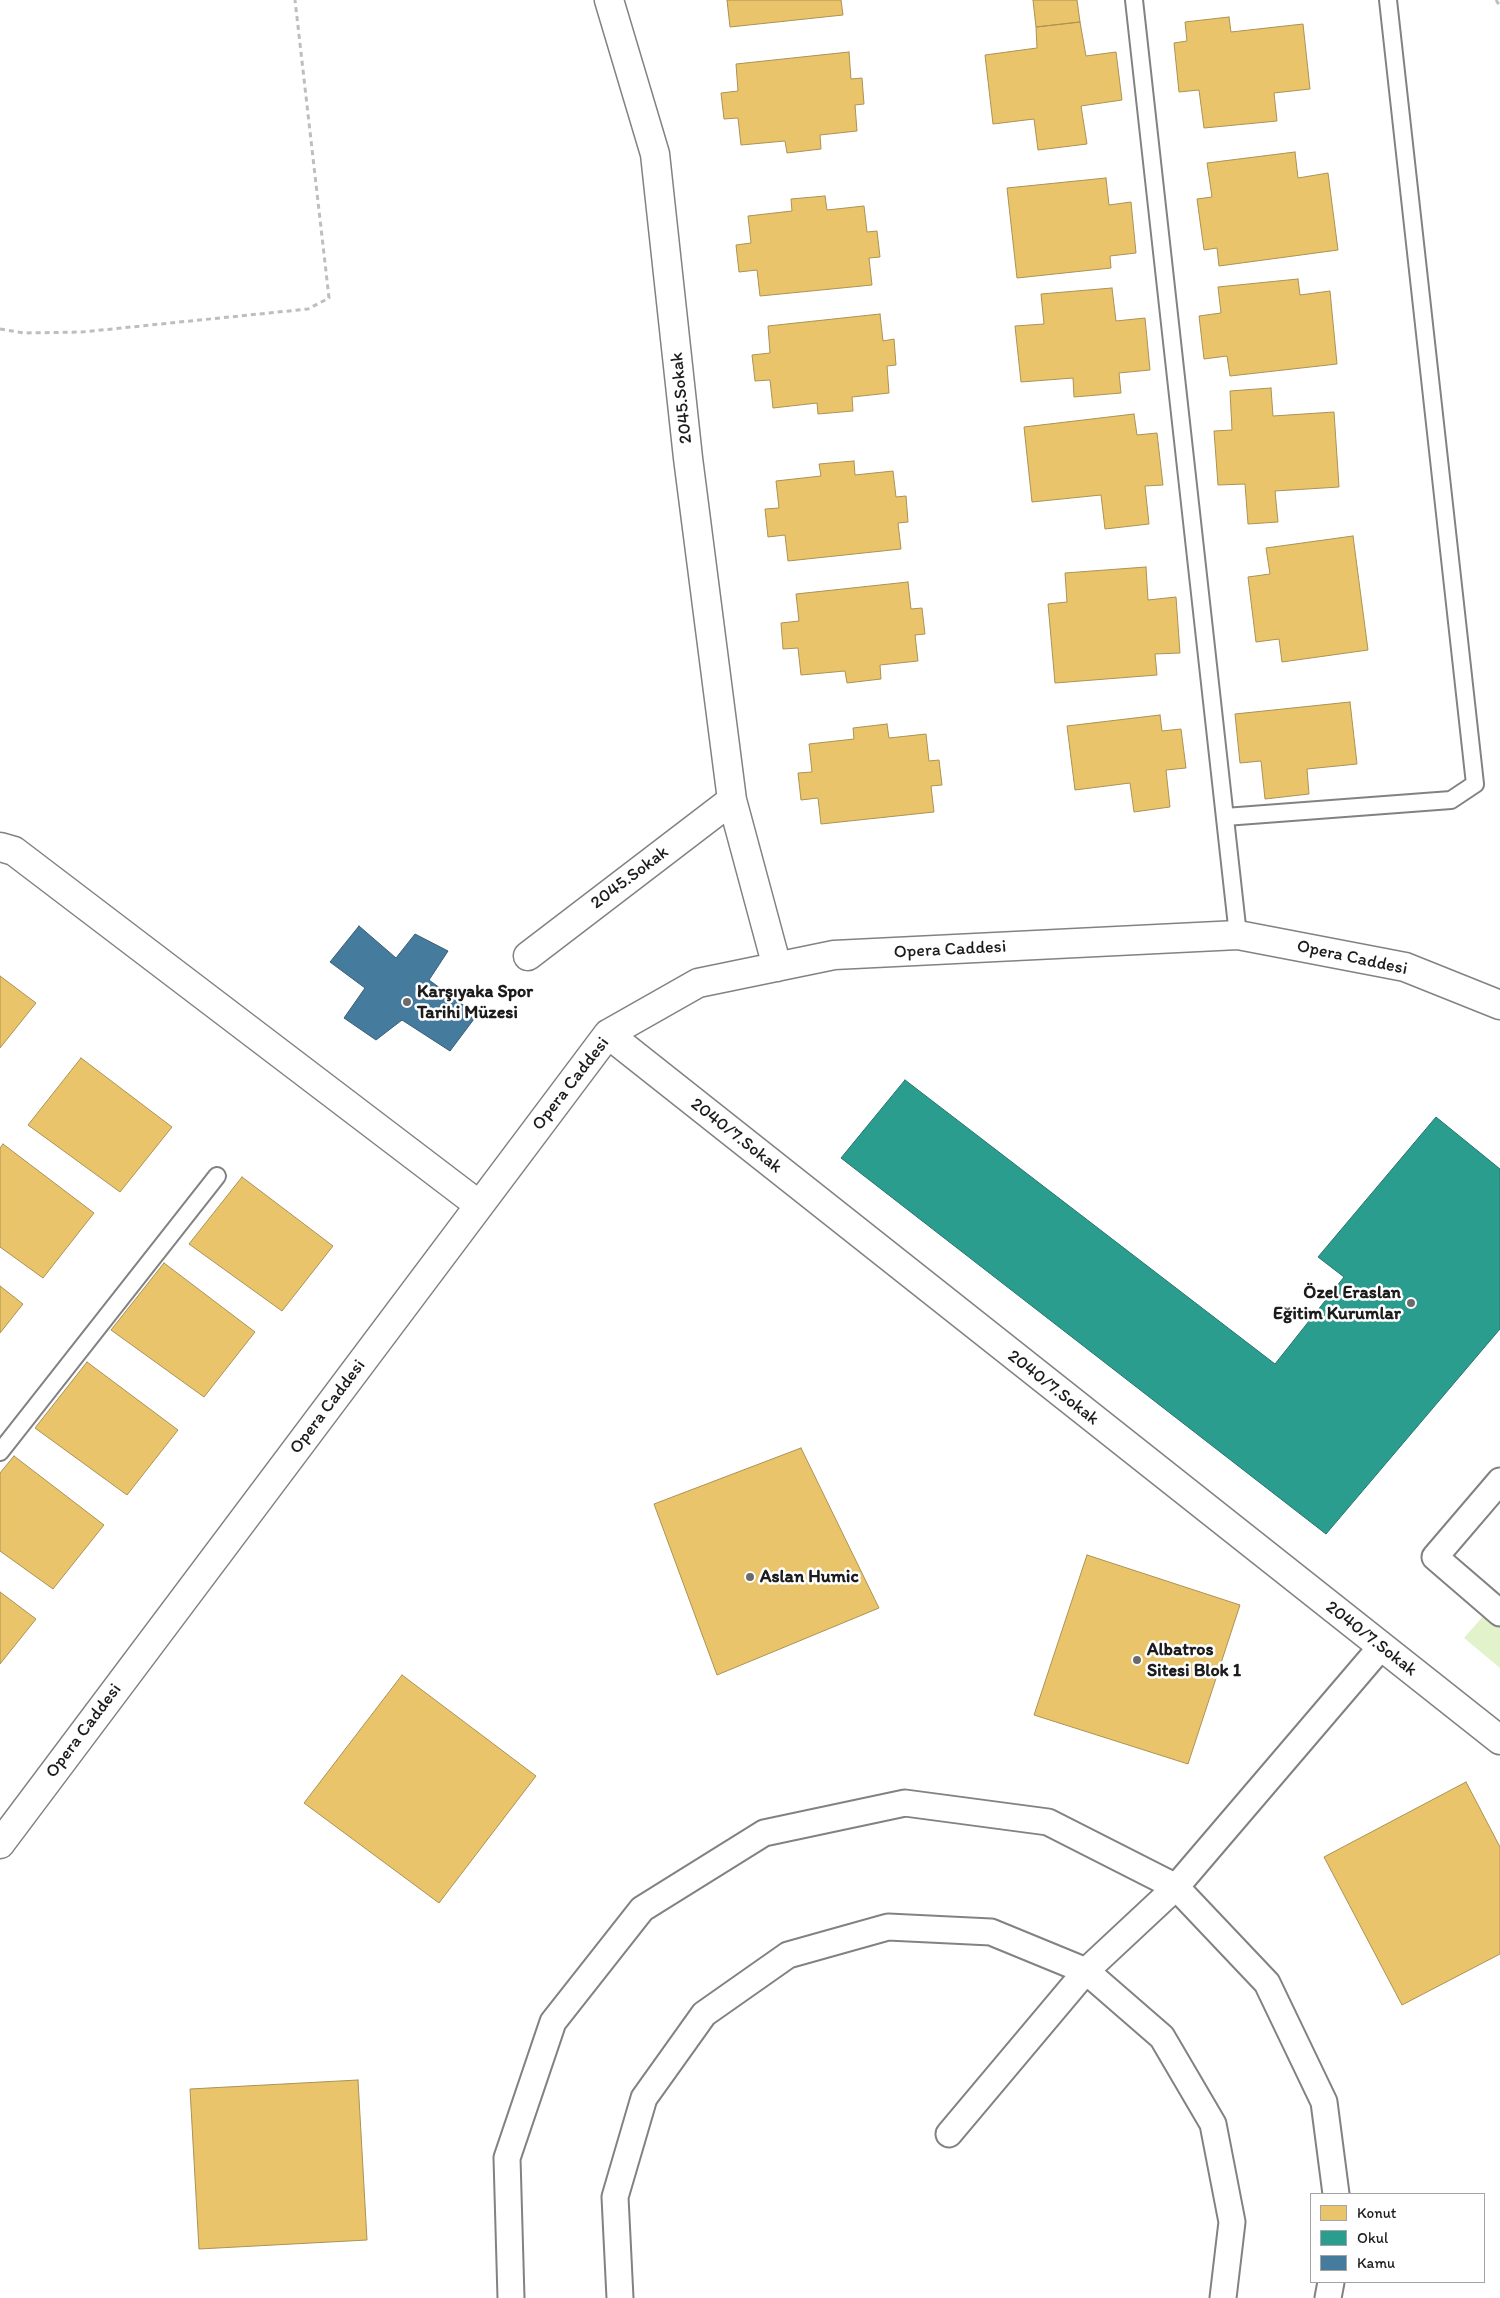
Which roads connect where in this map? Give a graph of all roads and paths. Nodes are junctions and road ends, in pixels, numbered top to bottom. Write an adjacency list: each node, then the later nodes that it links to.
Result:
1 (295, 0): 7 (path)
2 (609, 0): 8 (street, 2045.Sokak)
3 (1134, 0): 9 (lane)
4 (1388, 0): 9 (lane)
5 (1496, 0): 6 (path)
6 (1500, 6)
7 (0, 329)
8 (732, 800): 12 (street, 2045.Sokak); 13 (street, 2045.Sokak)
9 (1225, 817): 11 (lane)
10 (0, 846): 17 (street)
11 (1238, 935): 13 (street, Opera Caddesi); 14 (street, Opera Caddesi)
12 (528, 956)
13 (777, 967): 15 (street, Opera Caddesi)
14 (1500, 1005)
15 (608, 1034): 17 (street, Opera Caddesi); 21 (street, 2040/7.Sokak)
16 (218, 1176): 18 (lane)
17 (479, 1205): 23 (street, Opera Caddesi)
18 (0, 1452)
19 (1500, 1481): 20 (street)
20 (1500, 1613)
21 (1381, 1647): 22 (street, 2040/7.Sokak); 24 (street)
22 (1500, 1740)
23 (0, 1844)
24 (1176, 1887): 25 (street); 27 (street); 29 (street)
25 (1086, 1971): 26 (street); 30 (street); 31 (street)
26 (949, 2134)
27 (1336, 2193)
28 (1331, 2283): 32 (street)
29 (511, 2298)
30 (620, 2298)
31 (1223, 2298)
32 (1328, 2298)

